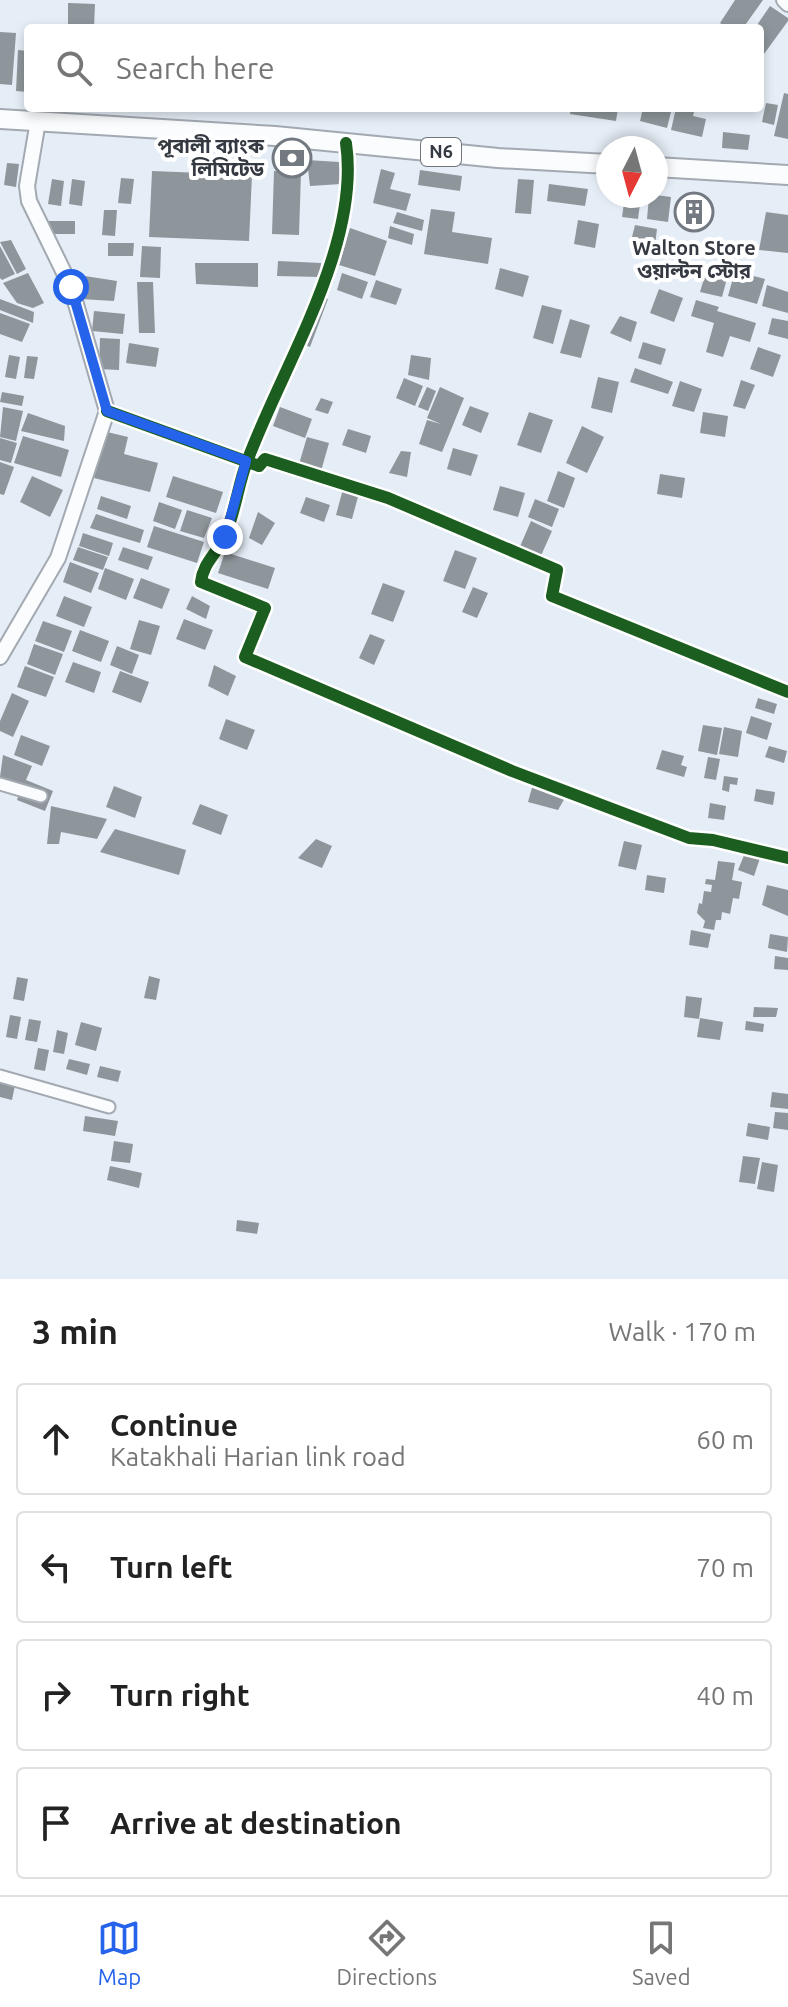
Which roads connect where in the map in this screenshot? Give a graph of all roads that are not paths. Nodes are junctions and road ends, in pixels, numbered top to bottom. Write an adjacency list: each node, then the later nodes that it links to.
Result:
1 (0, 119): 2 (highway, N6)
2 (38, 121): 3 (highway, N6); 7 (street)
3 (346, 143): 4 (highway, N6); 8 (street)
4 (596, 163)
5 (668, 168): 6 (highway)
6 (788, 175)
7 (107, 411): 8 (street); 9 (street)
8 (246, 461): 10 (street); 13 (street)
9 (0, 657)
10 (788, 692)
11 (0, 784): 12 (street)
12 (41, 796)
13 (788, 858)
14 (0, 1076): 15 (street)
15 (109, 1107)

